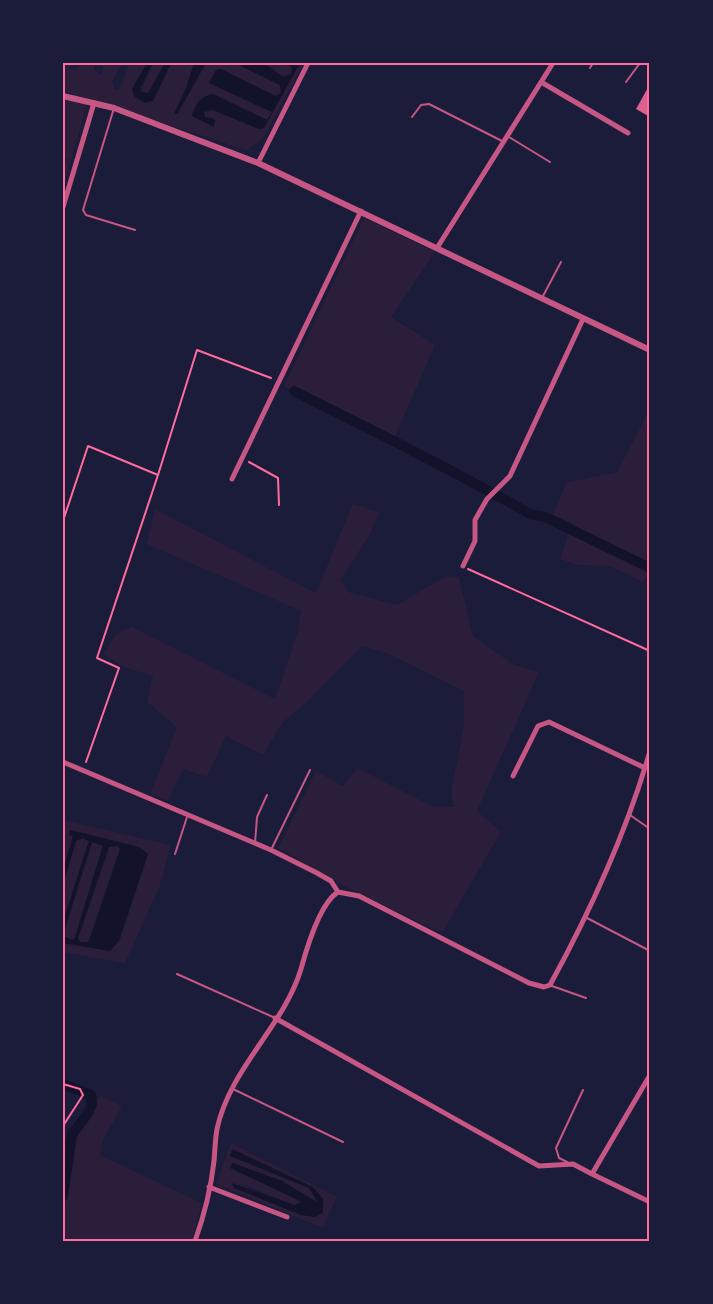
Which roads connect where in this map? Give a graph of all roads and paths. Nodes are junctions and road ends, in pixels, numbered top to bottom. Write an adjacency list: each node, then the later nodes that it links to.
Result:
1 (308, 63): 16 (street)
2 (553, 63): 6 (street)
3 (593, 63): 5 (lane)
4 (640, 63): 7 (lane)
5 (590, 68)
6 (541, 82): 12 (street); 13 (street)
7 (626, 82)
8 (63, 96): 9 (street)
9 (94, 103): 10 (street); 19 (street)
10 (114, 108): 16 (street); 21 (lane)
11 (412, 117): 14 (lane)
12 (628, 133)
13 (506, 135): 14 (street); 15 (lane)
14 (502, 141): 22 (street)
15 (550, 162)
16 (258, 163): 20 (street)
17 (650, 188): 18 (lane)
18 (650, 201)
19 (63, 207)
20 (361, 211): 22 (street); 27 (street)
21 (135, 230)
22 (437, 248): 24 (street)
23 (561, 262): 24 (lane)
24 (542, 298): 25 (street)
25 (583, 319): 26 (street); 33 (street)
26 (650, 350)
27 (278, 381): 28 (street); 29 (path)
28 (242, 458): 30 (street); 31 (path)
29 (158, 475): 32 (path); 38 (path)
30 (232, 479)
31 (279, 505)
32 (63, 521)
33 (463, 566): 34 (path)
34 (650, 651)
35 (650, 751): 37 (street)
36 (63, 762): 38 (street)
37 (645, 768): 40 (street); 43 (street)
38 (84, 770): 42 (street)
39 (310, 770): 46 (lane)
40 (513, 776)
41 (267, 795): 45 (lane)
42 (188, 814): 45 (street); 47 (lane)
43 (630, 815): 44 (lane); 49 (street)
44 (650, 829)
45 (255, 843): 46 (street)
46 (271, 850): 48 (street)
47 (176, 854)
48 (338, 892): 52 (street); 54 (street)
49 (587, 918): 50 (lane); 52 (street)
50 (650, 951)
51 (177, 974): 54 (lane)
52 (550, 985): 53 (lane)
53 (586, 998)
54 (275, 1018): 57 (street); 61 (street)
55 (650, 1075): 62 (street)
56 (63, 1084): 59 (path)
57 (231, 1088): 60 (lane); 63 (street)
58 (583, 1090): 61 (lane)
59 (63, 1126)
60 (343, 1142)
61 (573, 1164): 62 (street)
62 (592, 1174): 64 (street)
63 (209, 1187): 65 (street); 66 (street)
64 (650, 1202)
65 (287, 1217)
66 (195, 1241)

